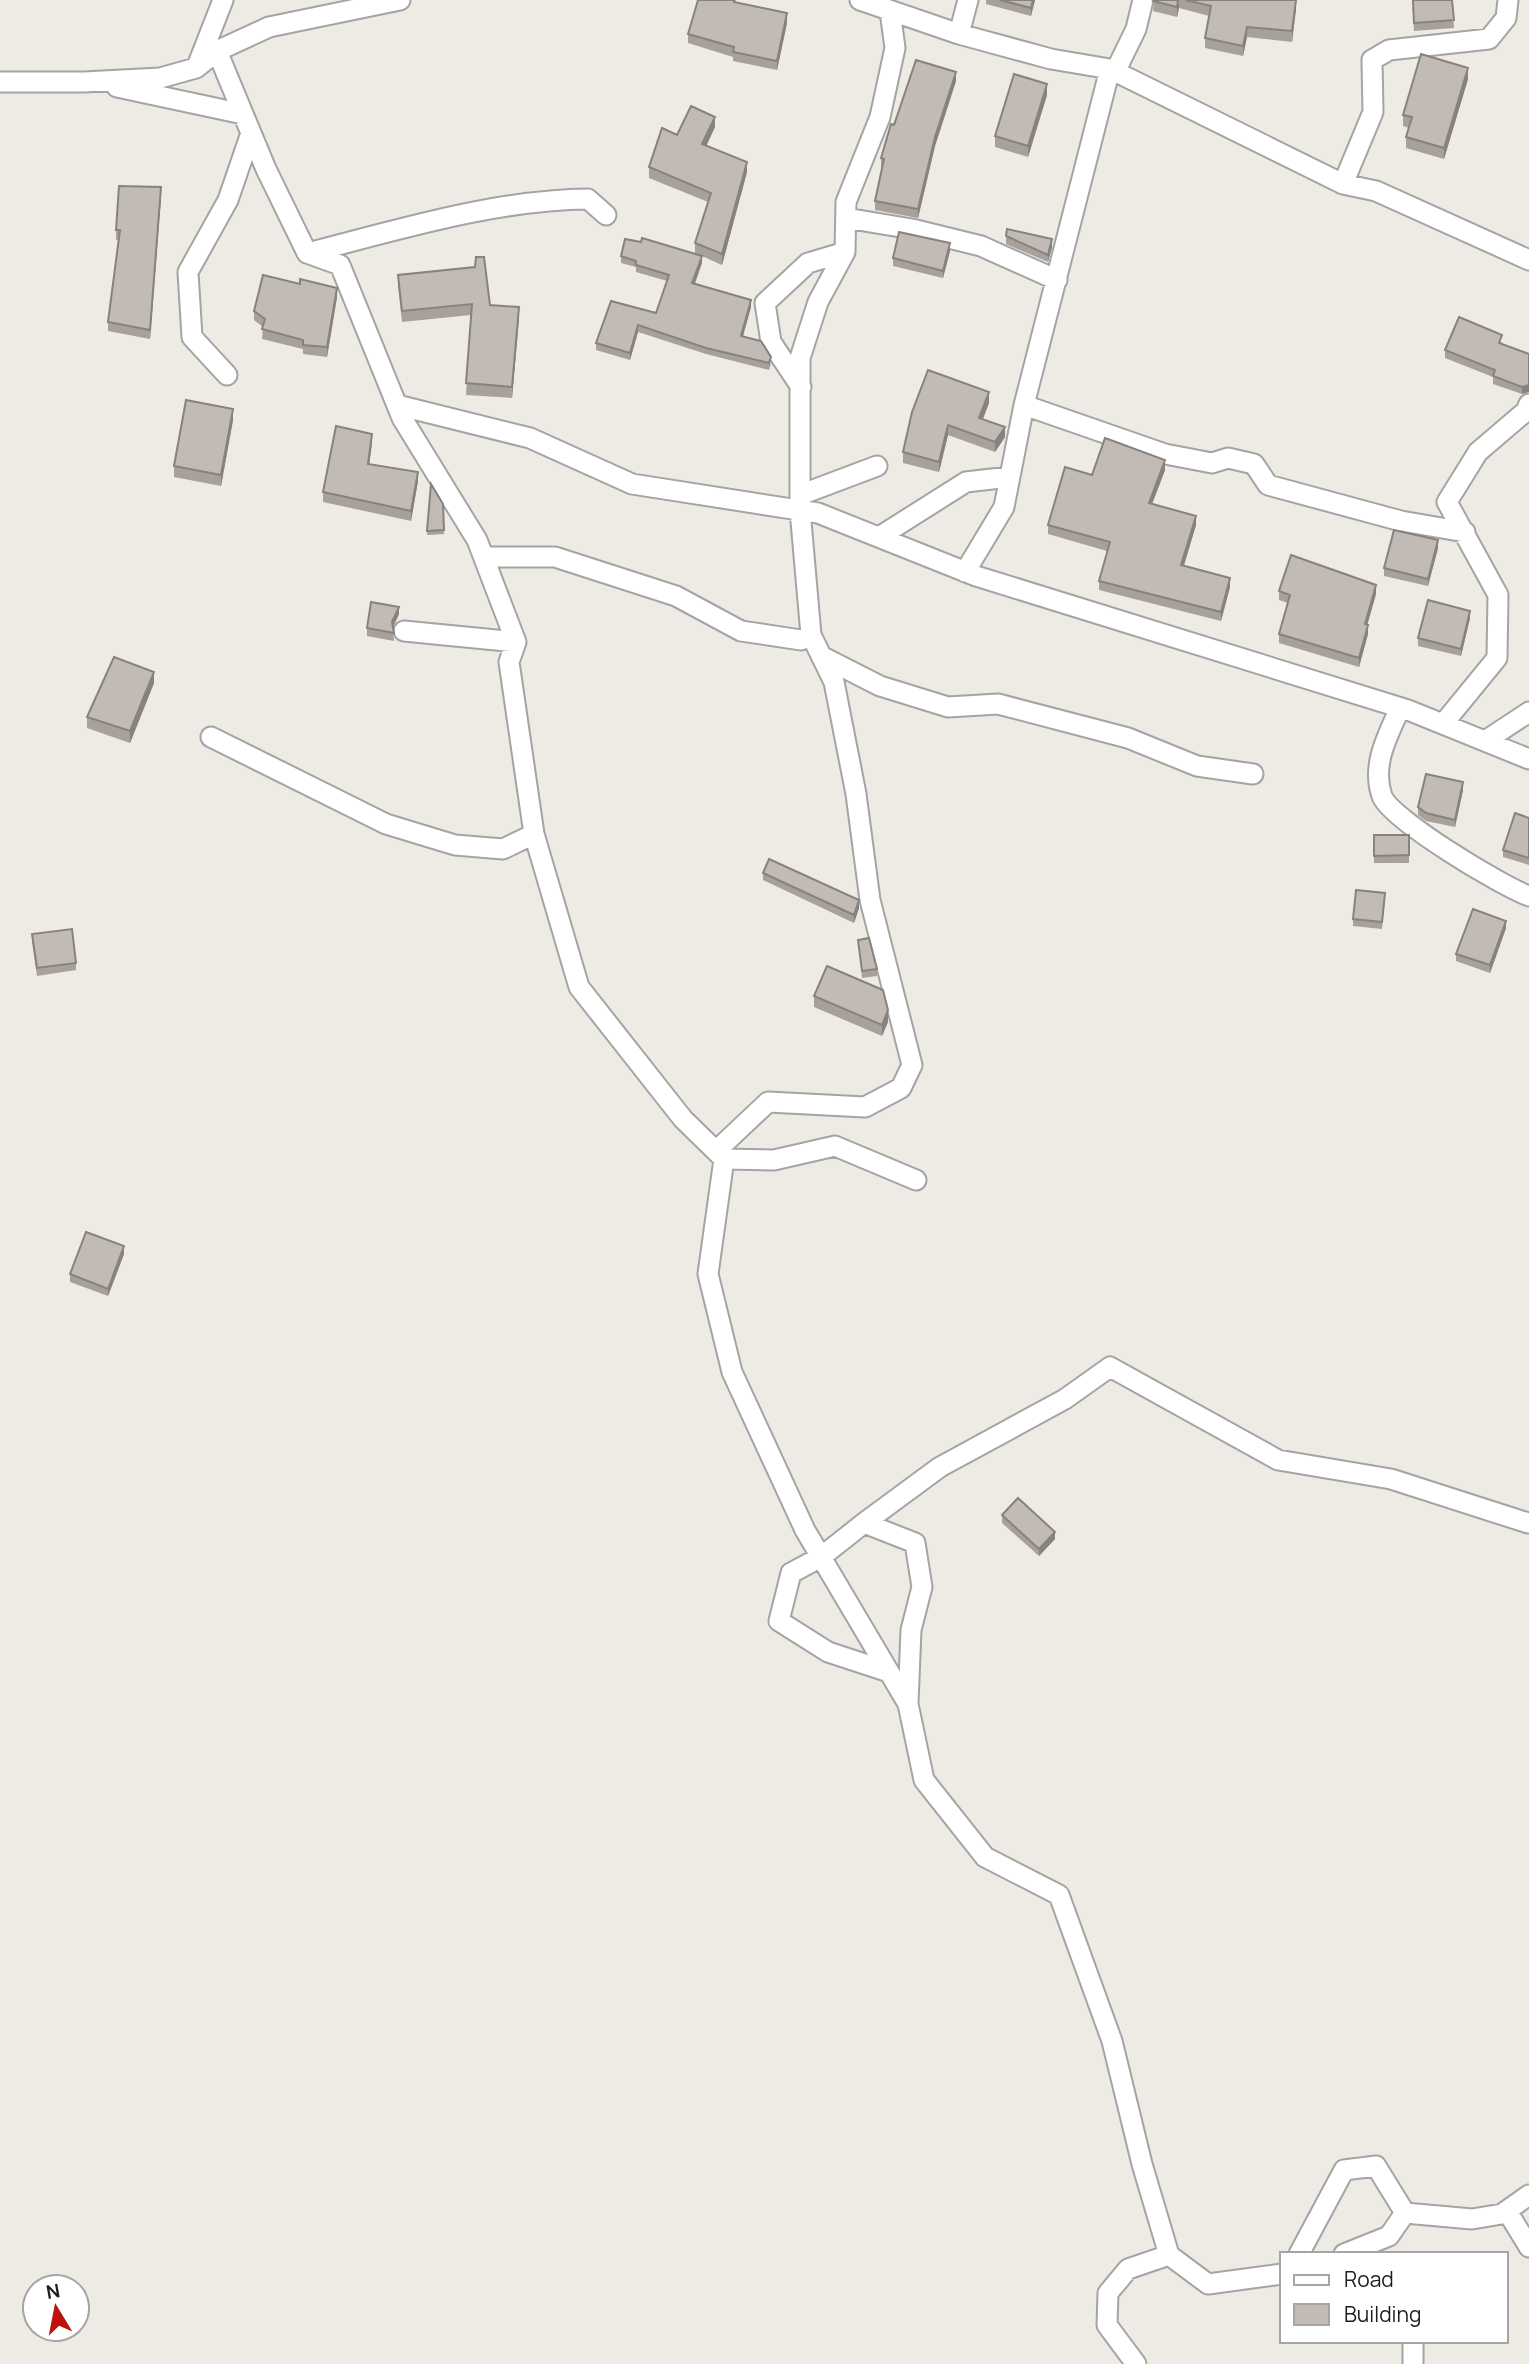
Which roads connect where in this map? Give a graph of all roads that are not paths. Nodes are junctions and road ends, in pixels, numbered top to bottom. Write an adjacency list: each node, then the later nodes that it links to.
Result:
1 (223, 0): 10 (street)
2 (400, 0): 9 (street)
3 (860, 0): 7 (street)
4 (968, 0): 8 (street)
5 (1143, 0): 11 (street)
6 (1508, 0): 16 (street)
7 (890, 11): 8 (street); 18 (street)
8 (958, 34): 11 (street)
9 (217, 51): 10 (street); 14 (street)
10 (197, 68): 13 (street)
11 (1112, 71): 16 (street); 22 (street)
12 (0, 82): 13 (street)
13 (95, 82): 14 (street)
14 (243, 114): 15 (street)
15 (251, 133): 20 (street); 23 (street)
16 (1343, 184): 21 (street)
17 (606, 215): 20 (street)
18 (846, 218): 19 (street); 22 (street)
19 (845, 252): 24 (street); 24 (street)
20 (307, 253): 26 (street)
21 (1529, 260)
22 (1056, 279): 27 (street)
23 (227, 375)
24 (801, 387): 30 (street)
25 (1529, 404): 31 (street)
26 (397, 405): 30 (street); 33 (street)
27 (1024, 405): 29 (street); 31 (street)
28 (877, 466): 30 (street)
29 (1009, 477): 32 (street); 34 (street)
30 (800, 503): 32 (street); 36 (street)
31 (1465, 532): 41 (street)
32 (879, 537): 34 (street)
33 (484, 557): 36 (street); 37 (street)
34 (965, 572): 39 (street)
35 (404, 631): 37 (street)
36 (811, 635): 38 (street)
37 (516, 642): 46 (street)
38 (821, 656): 45 (street); 48 (street)
39 (1400, 708): 41 (street); 47 (street)
40 (1529, 712): 43 (street)
41 (1443, 724): 43 (street)
42 (211, 737): 46 (street)
43 (1485, 741): 44 (street)
44 (1529, 759)
45 (1253, 774)
46 (534, 834): 48 (street)
47 (1529, 896)
48 (720, 1155): 49 (street); 52 (street)
49 (916, 1180)
50 (1528, 1522): 51 (street)
51 (864, 1523): 52 (street); 54 (street)
52 (821, 1557): 53 (street); 53 (street)
53 (889, 1672): 54 (street)
54 (908, 1704): 61 (street)
55 (1529, 2195): 56 (street)
56 (1507, 2211): 57 (street); 58 (street)
57 (1405, 2213): 59 (street); 60 (street)
58 (1529, 2247)
59 (1300, 2252)
60 (1349, 2252)
61 (1169, 2255): 62 (street); 64 (street)
62 (1280, 2274)
63 (1413, 2343): 65 (street)
64 (1136, 2364)
65 (1413, 2364)

